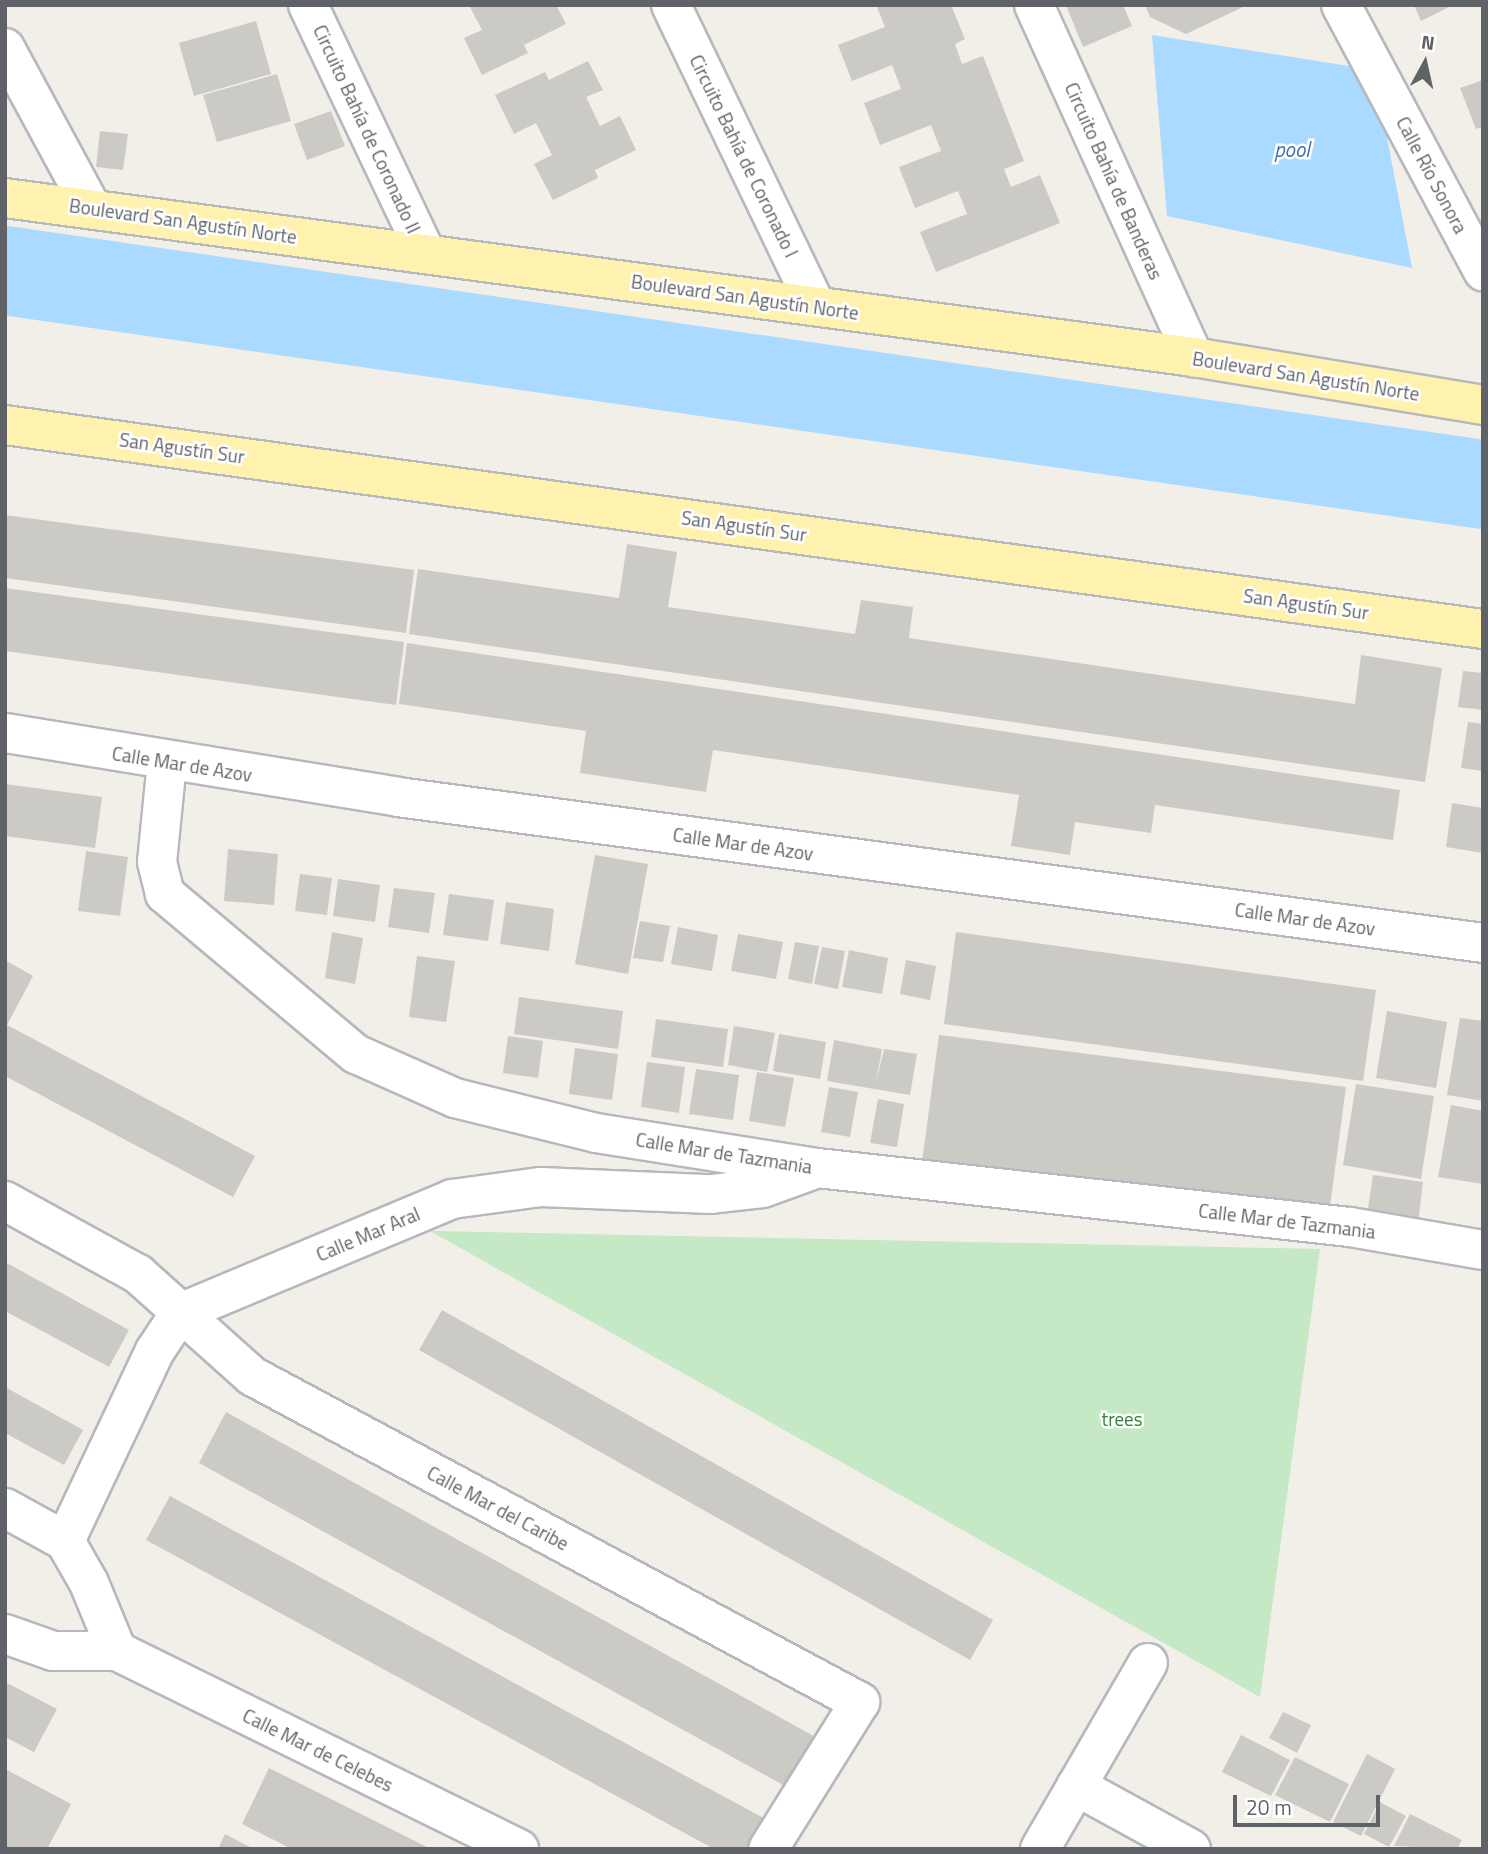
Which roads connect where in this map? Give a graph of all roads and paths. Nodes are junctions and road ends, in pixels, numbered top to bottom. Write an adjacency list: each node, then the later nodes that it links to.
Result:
1 (308, 5): 8 (street, Circuito Bahía de Coronado II)
2 (671, 5): 10 (street, Circuito Bahía de Coronado I)
3 (1034, 5): 11 (street, Circuito Bahía de Banderas)
4 (1341, 5): 9 (street, Calle Río Sonora)
5 (5, 48): 7 (street)
6 (5, 198): 7 (main road, Boulevard San Agustín Norte)
7 (92, 209): 8 (main road, Boulevard San Agustín Norte)
8 (426, 253): 10 (main road, Boulevard San Agustín Norte)
9 (1483, 271)
10 (816, 306): 11 (main road, Boulevard San Agustín Norte)
11 (1194, 357): 12 (main road, Boulevard San Agustín Norte)
12 (1483, 405)
13 (5, 425): 14 (main road, San Agustín Sur)
14 (1483, 629)
15 (5, 733): 16 (street, Calle Mar de Azov)
16 (167, 762): 17 (street, Calle Mar de Azov); 18 (street, Calle Mar de Tazmania)
17 (1483, 943)
18 (817, 1168): 20 (street, Calle Mar de Tazmania); 21 (street, Calle Mar Aral)
19 (5, 1201): 21 (street, Calle Mar del Caribe)
20 (1483, 1250)
21 (180, 1313): 23 (street); 29 (street, Calle Mar del Caribe)
22 (5, 1508): 23 (street)
23 (65, 1541): 25 (street)
24 (5, 1634): 25 (street, Calle Mar de Celebes)
25 (117, 1651): 28 (street, Calle Mar de Celebes)
26 (1148, 1663): 27 (street)
27 (1076, 1786): 30 (street); 31 (street)
28 (519, 1849)
29 (768, 1849)
30 (1040, 1849)
31 (1191, 1849)

